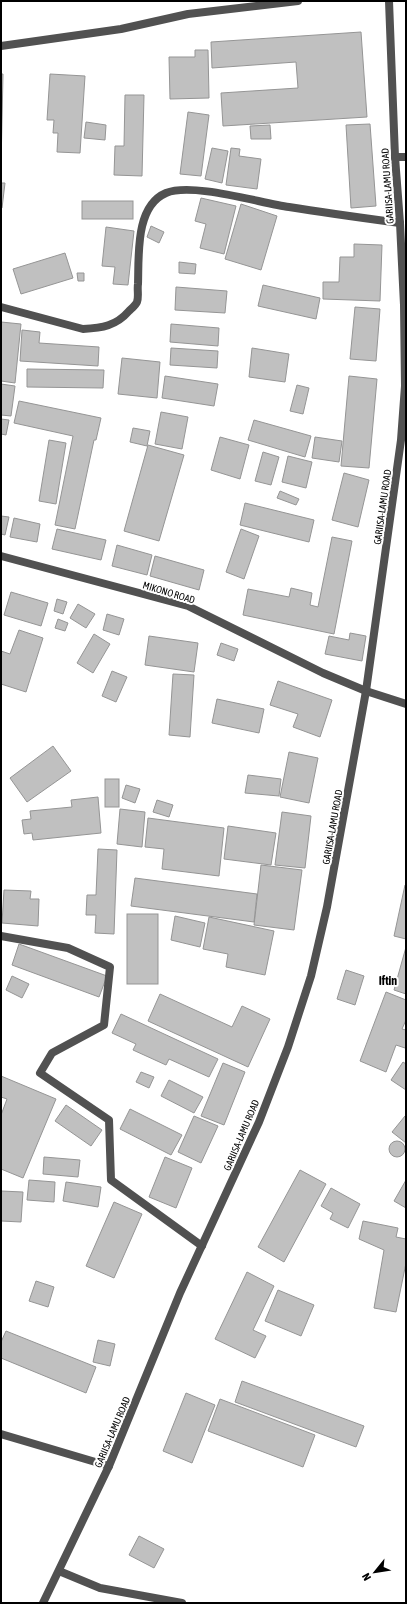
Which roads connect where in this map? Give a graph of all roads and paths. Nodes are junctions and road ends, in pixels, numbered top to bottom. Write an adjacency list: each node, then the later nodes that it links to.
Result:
1 (298, 1): 3 (street)
2 (389, 1): 4 (street, GARIISA-LAMU ROAD)
3 (1, 46)
4 (394, 157): 5 (street); 6 (street, GARIISA-LAMU ROAD)
5 (406, 157)
6 (400, 223): 7 (street); 8 (street, GARIISA-LAMU ROAD)
7 (1, 307)
8 (403, 440): 10 (street, GARIISA-LAMU ROAD)
9 (1, 556): 10 (street, MIKONO ROAD)
10 (366, 690): 11 (street, MIKONO ROAD); 13 (street, GARIISA-LAMU ROAD)
11 (406, 704)
12 (1, 936): 13 (street)
13 (202, 1246): 15 (street, GARIISA-LAMU ROAD)
14 (1, 1434): 15 (street)
15 (109, 1466): 16 (street, GARIISA-LAMU ROAD)
16 (59, 1571): 17 (street, GARIISA-LAMU ROAD); 18 (street)
17 (43, 1603)
18 (182, 1603)

